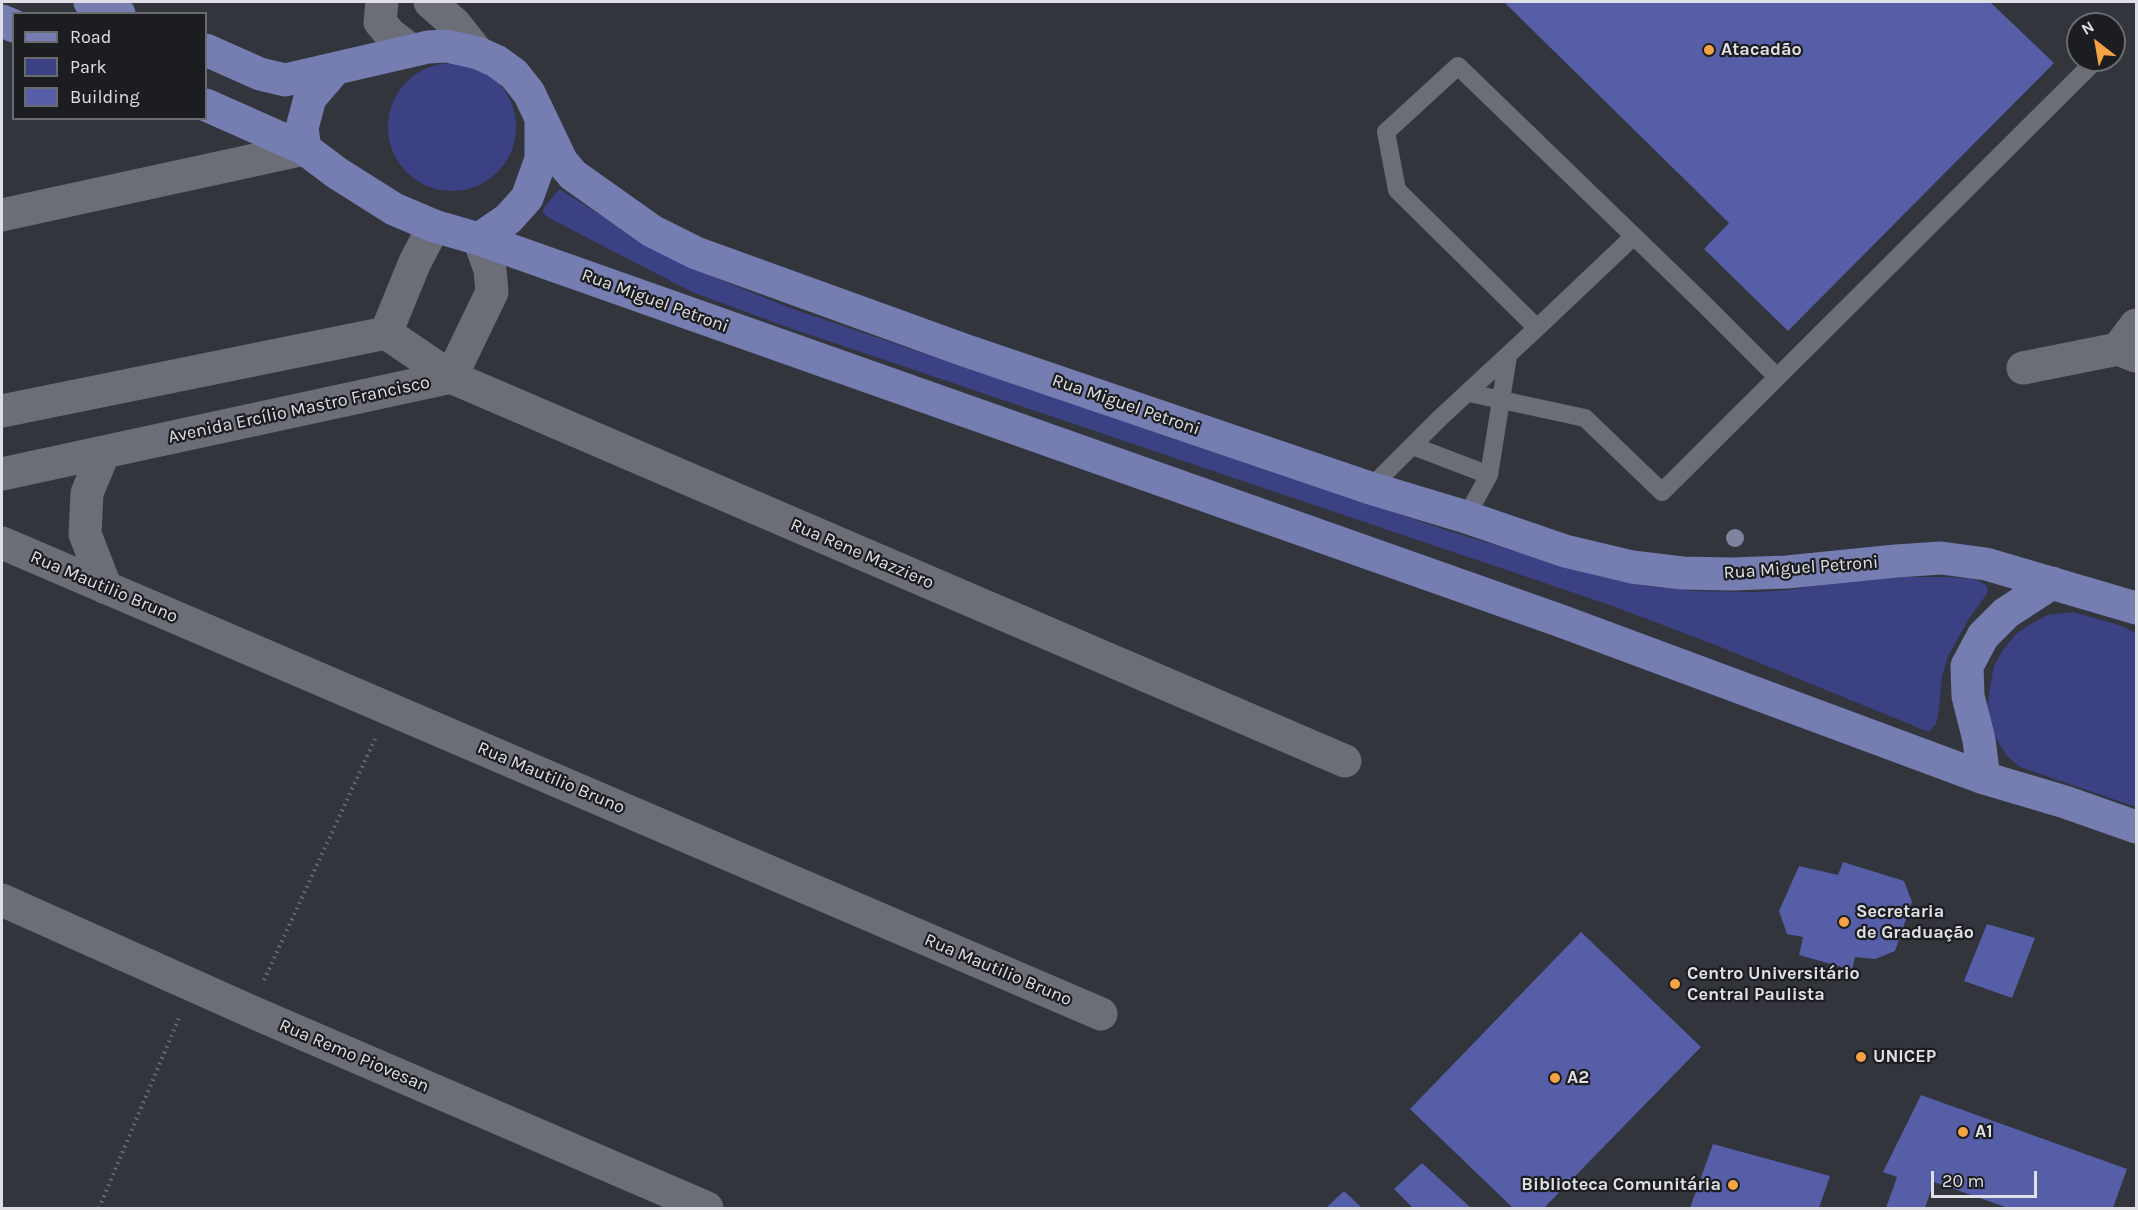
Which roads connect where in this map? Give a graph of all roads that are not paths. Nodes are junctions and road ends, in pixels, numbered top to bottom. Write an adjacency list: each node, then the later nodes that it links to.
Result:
1 (90, 2): 4 (main road)
2 (382, 2): 6 (street)
3 (430, 2): 7 (street)
4 (114, 12)
5 (207, 50): 8 (main road, Rua Miguel Petroni)
6 (411, 50): 7 (main road, Rua Miguel Petroni); 8 (main road, Rua Miguel Petroni)
7 (478, 53): 11 (main road, Rua Miguel Petroni)
8 (335, 69): 12 (main road)
9 (2084, 72): 23 (lane)
10 (207, 105): 12 (main road, Rua Miguel Petroni)
11 (542, 121): 16 (main road); 31 (main road, Rua Miguel Petroni)
12 (304, 149): 13 (street); 14 (main road, Rua Miguel Petroni)
13 (2, 215)
14 (434, 226): 16 (main road, Rua Miguel Petroni); 18 (street)
15 (1634, 236): 17 (lane); 17 (lane); 23 (lane)
16 (479, 239): 22 (street, Avenida Ercílio Mastro Francisco); 38 (main road, Rua Miguel Petroni)
17 (1538, 328): 20 (lane)
18 (386, 333): 22 (street, Rua Rene Mazziero); 26 (street)
19 (2130, 343): 21 (street)
20 (1508, 356): 24 (lane); 25 (lane)
21 (2023, 368)
22 (451, 377): 28 (street, Avenida Ercílio Mastro Francisco); 37 (street, Rua Rene Mazziero)
23 (1778, 377): 25 (lane)
24 (1469, 393): 25 (lane); 27 (lane)
25 (1502, 400): 30 (lane)
26 (2, 411)
27 (1413, 446): 30 (lane); 31 (lane)
28 (104, 452): 29 (street, Avenida Ercílio Mastro Francisco); 35 (street)
29 (2, 474)
30 (1489, 475): 32 (lane)
31 (1370, 488): 32 (main road, Rua Miguel Petroni)
32 (1466, 517): 34 (main road, Rua Miguel Petroni)
33 (2, 543): 35 (street, Rua Mautilio Bruno)
34 (2052, 583): 36 (main road, Rua Miguel Petroni); 38 (main road)
35 (106, 588): 41 (street, Rua Mautilio Bruno)
36 (2136, 608)
37 (1345, 761)
38 (1984, 778): 39 (main road, Rua Miguel Petroni)
39 (2136, 827)
40 (2, 900): 42 (street, Rua Remo Piovesan)
41 (1101, 1014)
42 (707, 1209)

